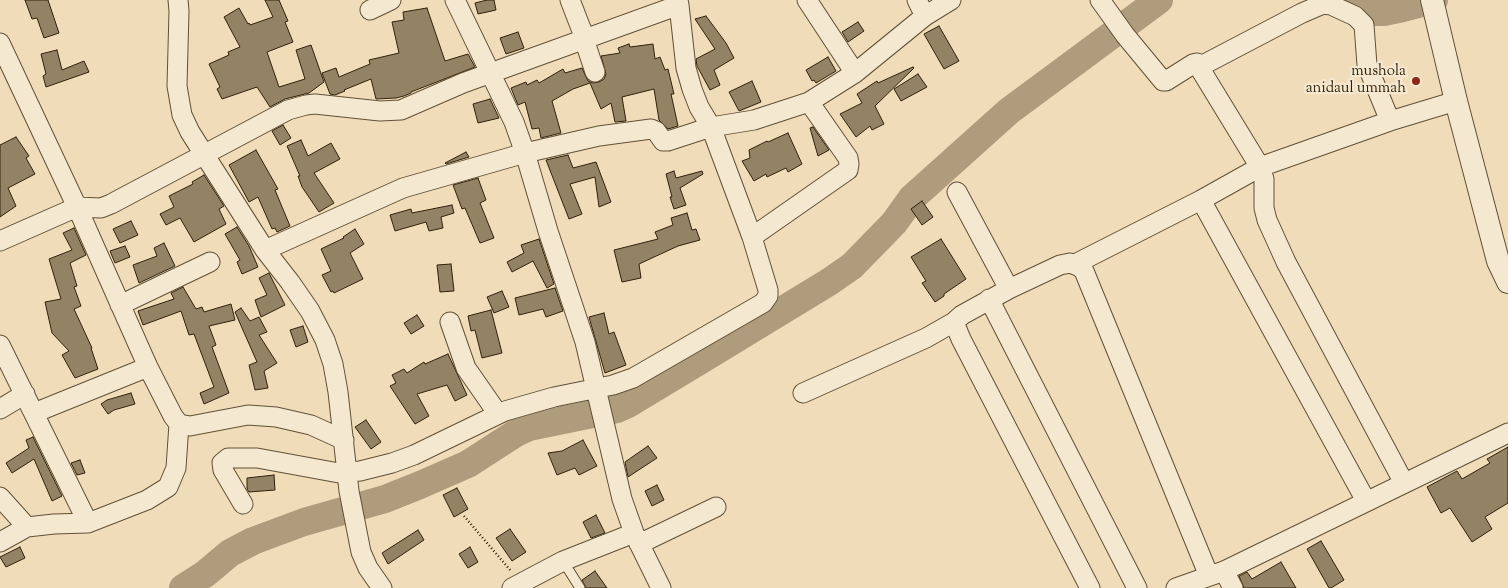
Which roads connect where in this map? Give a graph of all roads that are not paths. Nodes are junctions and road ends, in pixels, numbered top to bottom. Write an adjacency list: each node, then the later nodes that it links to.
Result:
1 (178, 0): 23 (street)
2 (391, 0): 11 (street)
3 (455, 0): 15 (street)
4 (570, 0): 12 (street)
5 (807, 0): 17 (street)
6 (951, 0): 9 (street)
7 (678, 3): 12 (street); 21 (street)
8 (1103, 6): 14 (street)
9 (921, 8): 17 (street)
10 (1435, 8): 18 (street)
11 (370, 10)
12 (583, 35): 15 (street); 16 (street)
13 (0, 43): 27 (street)
14 (1200, 67): 20 (street); 24 (street)
15 (491, 72): 22 (street); 23 (street)
16 (595, 72)
17 (855, 73): 19 (street)
18 (1456, 101): 20 (street); 33 (street)
19 (810, 102): 21 (street); 28 (street)
20 (1390, 121): 24 (street)
21 (711, 128): 22 (street); 28 (street)
22 (525, 153): 30 (street); 41 (street)
23 (206, 155): 27 (street); 30 (street)
24 (1260, 167): 26 (street); 51 (street)
25 (957, 192): 34 (street)
26 (1200, 200): 32 (street); 53 (street)
27 (77, 207): 29 (street); 36 (street)
28 (752, 237): 41 (street)
29 (0, 241)
30 (265, 250): 49 (street)
31 (210, 262): 36 (street)
32 (1075, 264): 34 (street); 61 (street)
33 (1508, 282)
34 (1009, 289): 35 (street)
35 (989, 299): 38 (street); 67 (street)
36 (120, 305): 40 (street)
37 (450, 322): 46 (street)
38 (954, 322): 42 (street); 66 (street)
39 (0, 345): 43 (street)
40 (148, 366): 45 (street); 47 (street)
41 (597, 392): 46 (street); 58 (street)
42 (803, 393)
43 (24, 394): 44 (street); 45 (street)
44 (0, 409)
45 (34, 413): 56 (street)
46 (498, 414): 50 (street)
47 (179, 424): 49 (street); 56 (street)
48 (1508, 433): 51 (street)
49 (344, 440): 50 (street)
50 (347, 482): 54 (street); 63 (street)
51 (1404, 483): 53 (street)
52 (0, 497): 57 (street)
53 (1366, 501): 61 (street)
54 (243, 504)
55 (716, 507): 58 (street)
56 (88, 523): 57 (street)
57 (27, 527): 59 (street)
58 (636, 539): 60 (street); 65 (street)
59 (0, 542)
60 (563, 561): 62 (street); 64 (lane)
61 (1216, 573): 68 (street); 69 (street)
62 (517, 586)
63 (382, 588)
64 (580, 588)
65 (661, 588)
66 (1090, 588)
67 (1137, 588)
68 (1176, 588)
69 (1233, 588)

